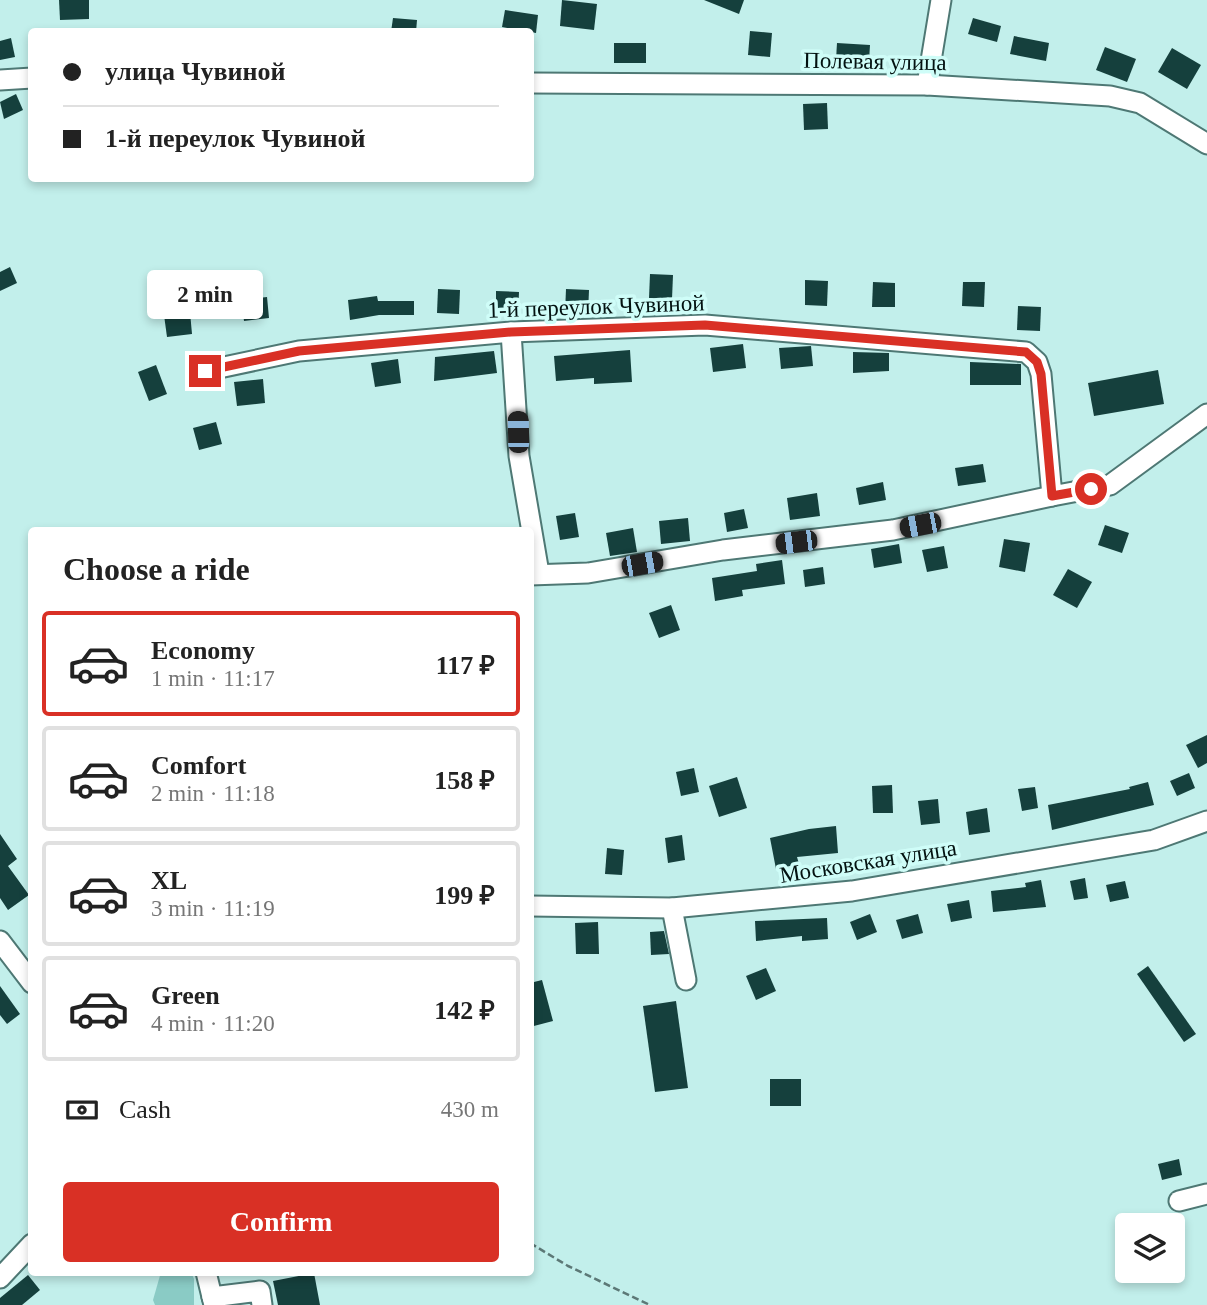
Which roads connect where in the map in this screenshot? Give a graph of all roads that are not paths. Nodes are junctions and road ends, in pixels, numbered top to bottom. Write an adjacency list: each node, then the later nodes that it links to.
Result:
1 (941, 0): 5 (street)
2 (28, 78): 3 (street)
3 (0, 80)
4 (534, 83): 5 (street, Полевая улица)
5 (928, 85): 6 (street, Полевая улица)
6 (1207, 144)
7 (511, 332): 8 (street, 1-й переулок Чувиной); 10 (street, 1-й переулок Чувиной); 11 (street)
8 (205, 371)
9 (1207, 414): 10 (street)
10 (1051, 488): 12 (street)
11 (528, 527)
12 (534, 574)
13 (1207, 821): 15 (street, Московская улица)
14 (534, 906): 15 (street, Московская улица)
15 (672, 908): 18 (street)
16 (0, 941): 17 (street)
17 (28, 978)
18 (686, 980)
19 (1207, 1194): 20 (street)
20 (1179, 1201)
21 (28, 1248): 23 (street)
22 (207, 1276): 24 (street)
23 (0, 1278)
24 (213, 1301): 25 (street)
25 (262, 1305)

